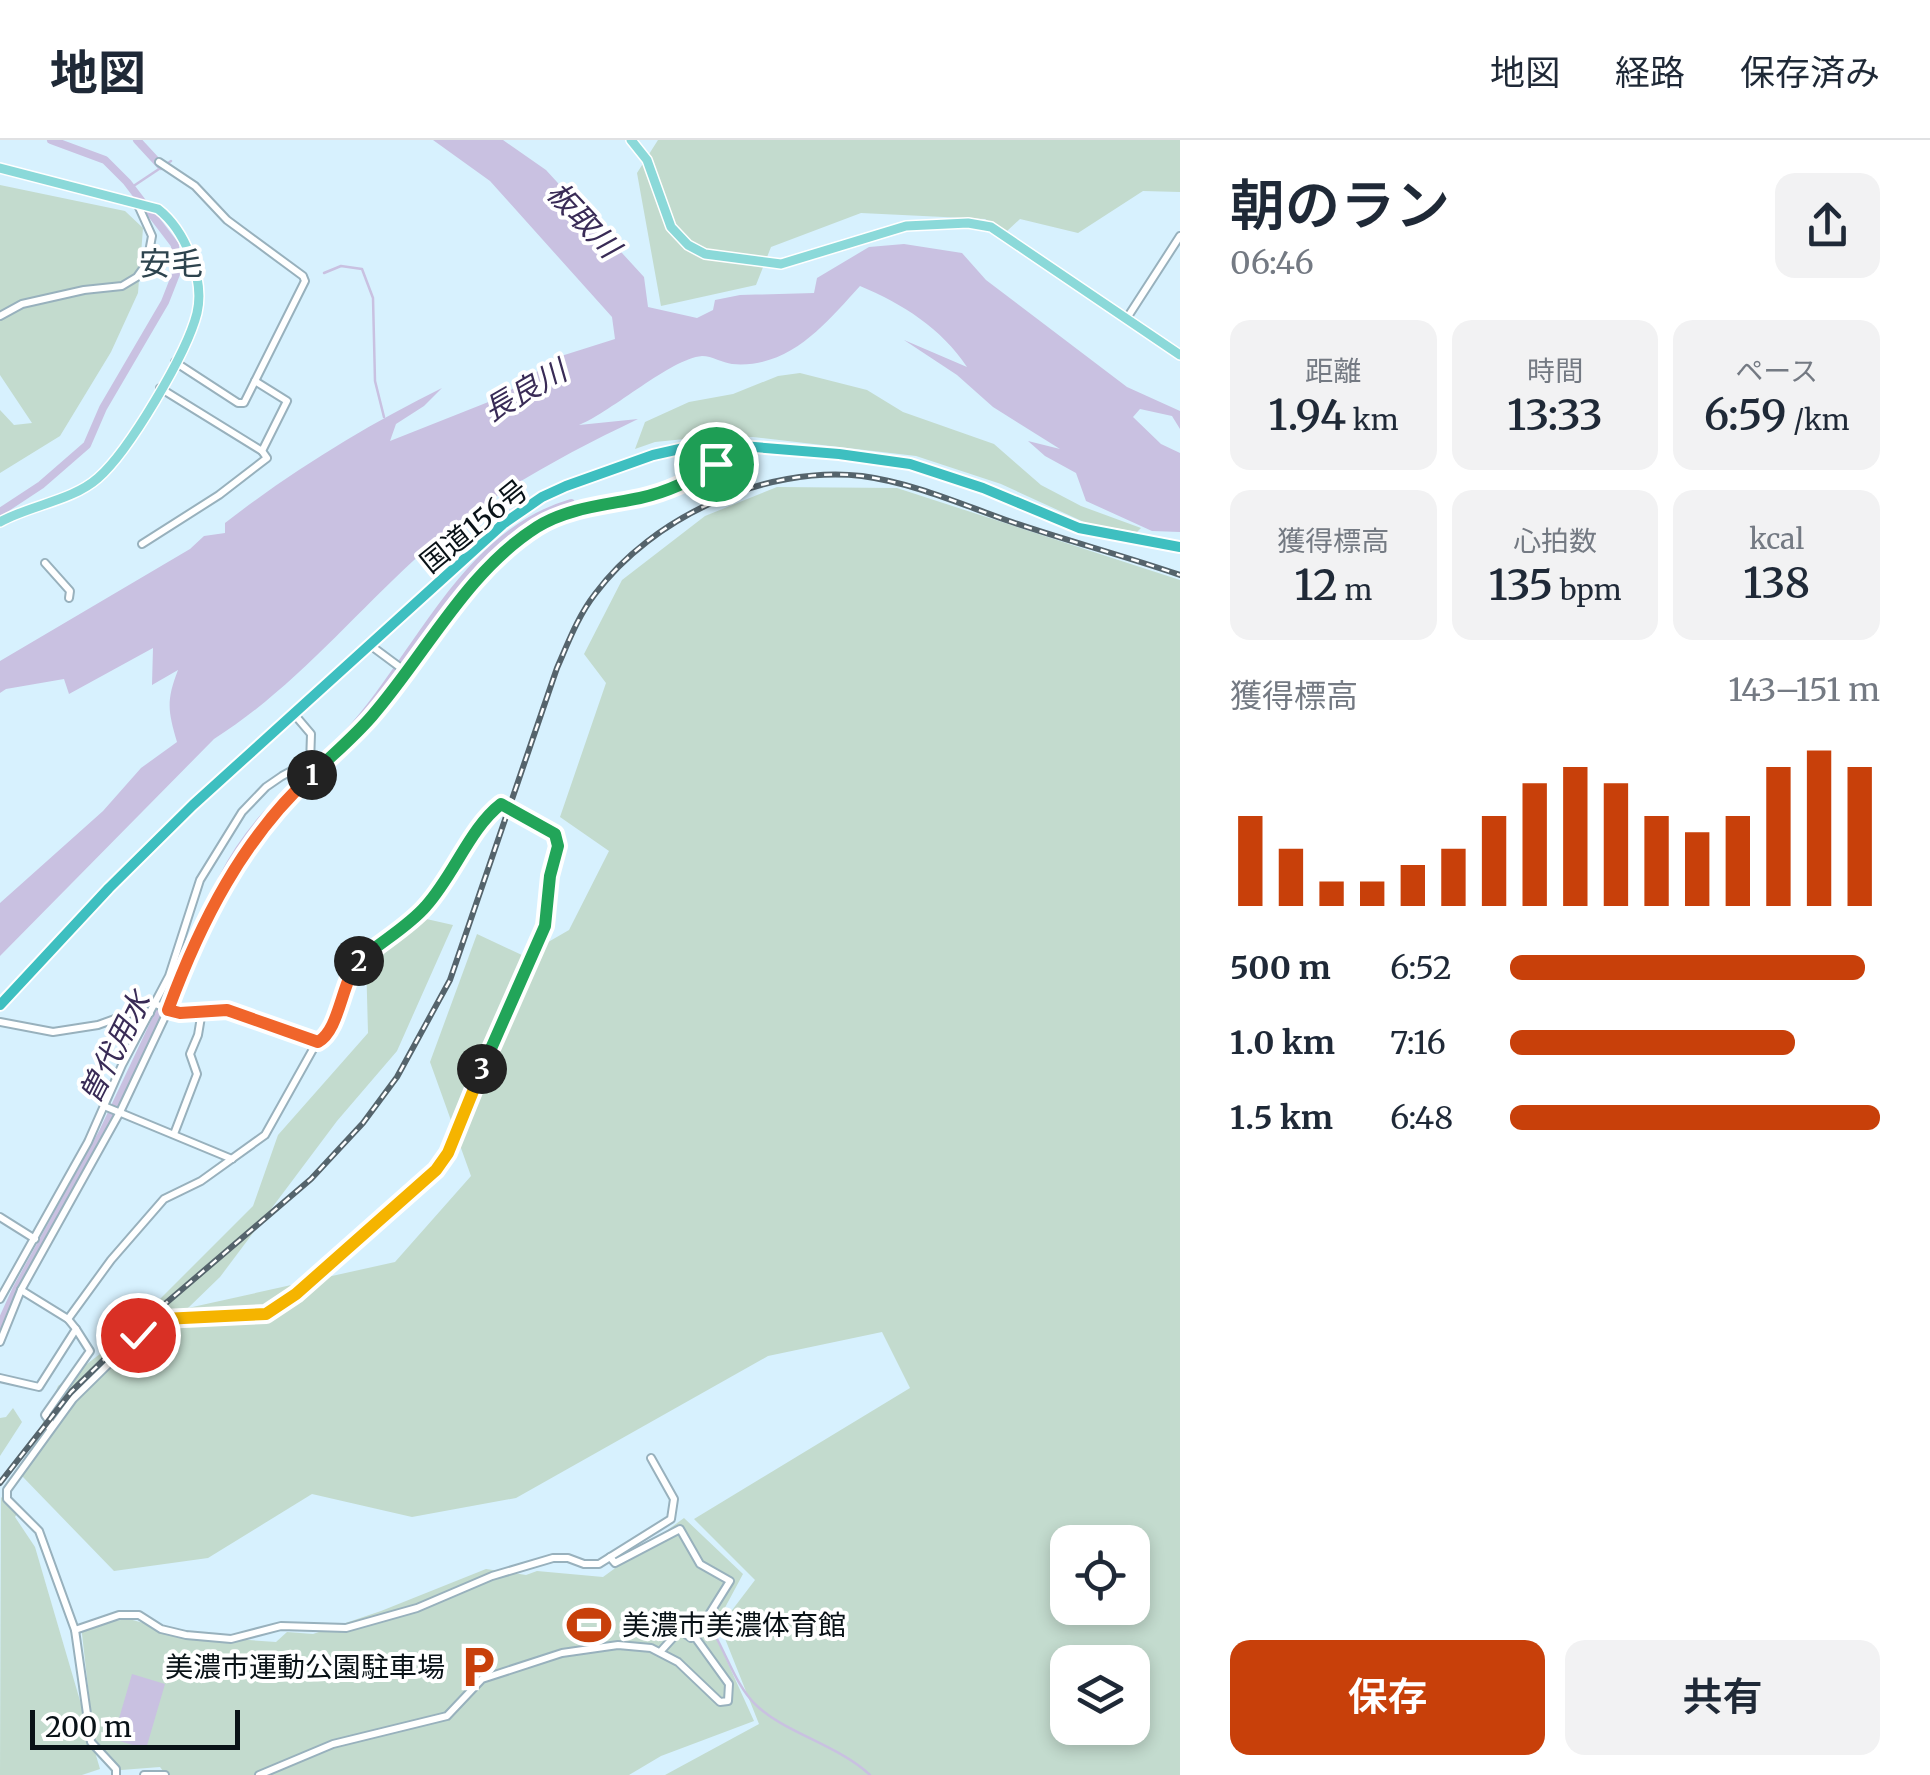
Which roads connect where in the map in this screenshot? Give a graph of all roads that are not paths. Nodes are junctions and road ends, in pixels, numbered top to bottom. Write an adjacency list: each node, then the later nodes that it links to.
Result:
1 (631, 140): 7 (main road)
2 (160, 162): 10 (street)
3 (0, 168): 4 (main road)
4 (139, 203): 6 (street); 9 (main road)
5 (1180, 236): 7 (street)
6 (0, 316)
7 (1127, 318): 8 (main road)
8 (1180, 355)
9 (174, 362): 10 (street); 11 (main road)
10 (255, 382): 13 (street)
11 (160, 388): 13 (street); 14 (main road)
12 (724, 445): 16 (highway, 国道156号); 19 (highway, 国道156号); 20 (street)
13 (262, 451): 15 (street)
14 (0, 522)
15 (142, 544)
16 (1180, 548)
17 (45, 563): 18 (street)
18 (69, 598)
19 (370, 646): 20 (street); 21 (highway, 国道156号)
20 (401, 668): 22 (street)
21 (294, 714): 22 (street); 24 (highway, 国道156号)
22 (317, 764): 23 (street); 23 (street)
23 (187, 950): 25 (street); 25 (street)
24 (0, 1005)
25 (162, 1007): 26 (street); 27 (street); 30 (street)
26 (202, 1011): 29 (street); 31 (street)
27 (150, 1013): 28 (street); 30 (street)
28 (0, 1022)
29 (318, 1042): 32 (street); 43 (street)
30 (113, 1109): 31 (street); 33 (street); 33 (street)
31 (174, 1134): 32 (street)
32 (232, 1159): 39 (street)
33 (69, 1193): 35 (street); 36 (street)
34 (0, 1216): 35 (street)
35 (34, 1238): 36 (street)
36 (27, 1267): 37 (street); 38 (street)
37 (21, 1290): 39 (street); 41 (street)
38 (0, 1299)
39 (68, 1319): 40 (street)
40 (76, 1329): 42 (street); 43 (street)
41 (0, 1342)
42 (0, 1378)
43 (45, 1437): 46 (street)
44 (652, 1458): 45 (street)
45 (610, 1557): 46 (street); 47 (street)
46 (75, 1630): 49 (street)
47 (695, 1637): 48 (street); 48 (street)
48 (660, 1652): 52 (street)
49 (116, 1775)
50 (144, 1775): 51 (street)
51 (165, 1775)
52 (259, 1775)

